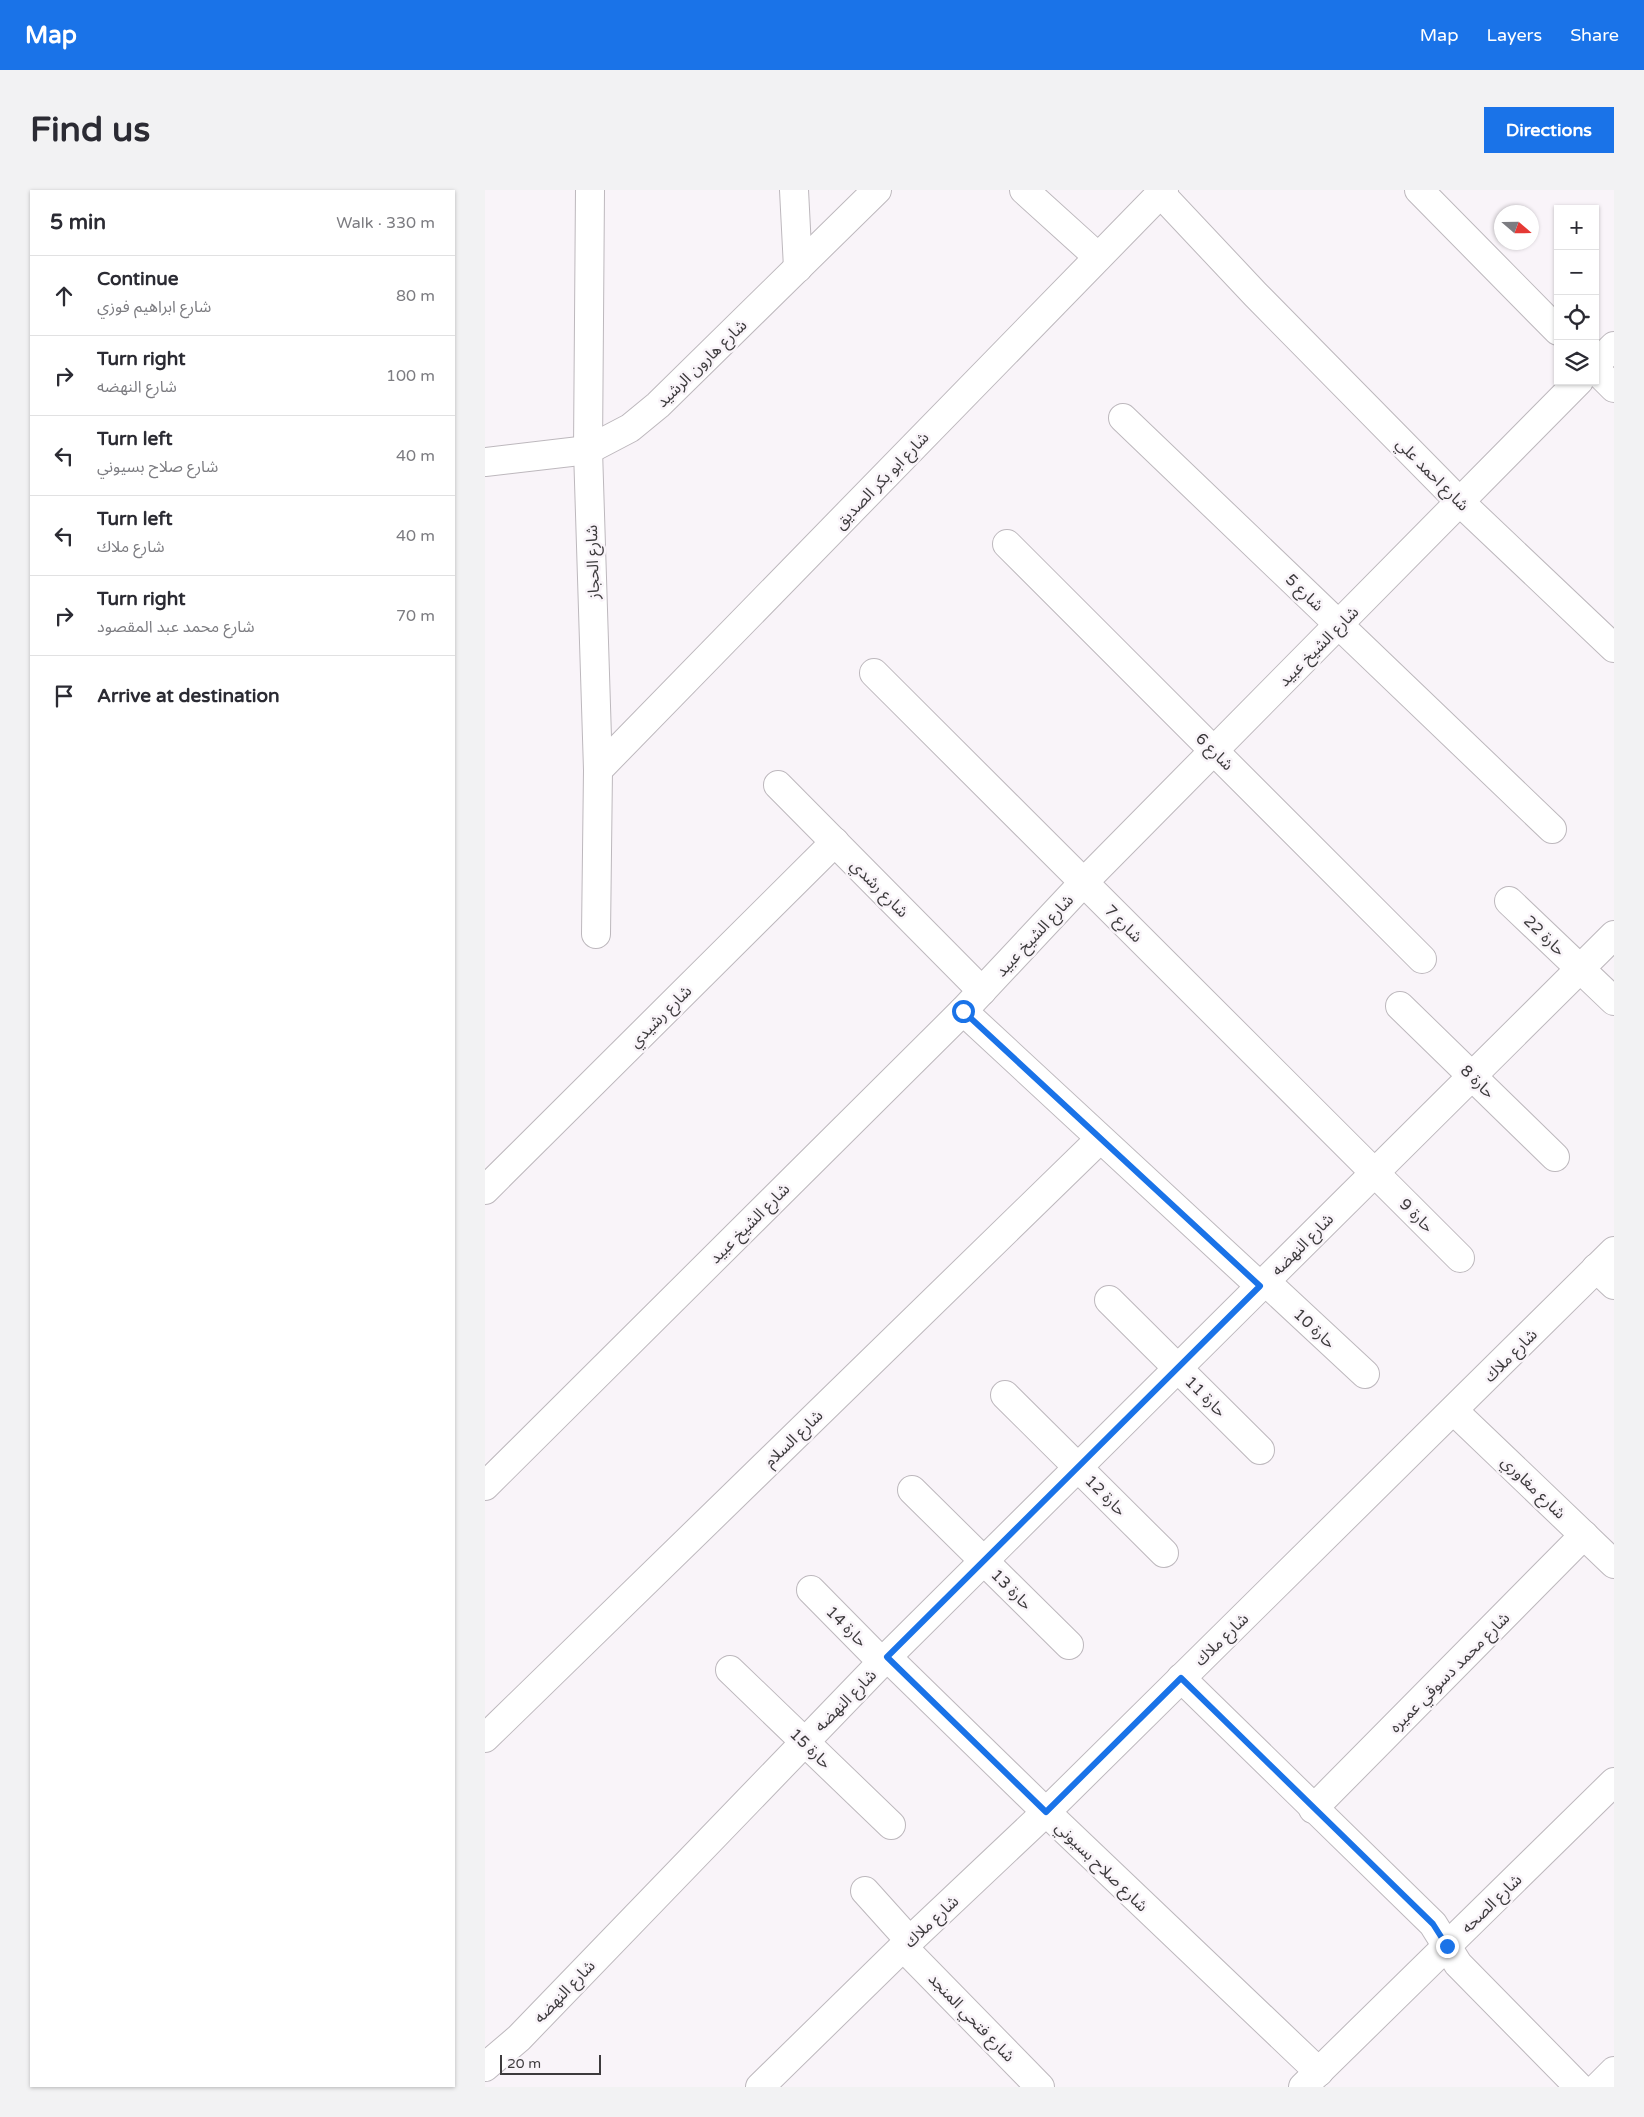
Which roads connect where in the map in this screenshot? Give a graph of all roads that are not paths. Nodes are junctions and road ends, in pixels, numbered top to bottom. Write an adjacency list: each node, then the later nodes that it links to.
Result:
1 (589, 190): 16 (street, شارع الحجاز)
2 (795, 190): 8 (street)
3 (877, 190): 8 (street, شارع هارون الرشيد)
4 (1024, 190): 7 (street)
5 (1419, 190): 9 (street)
6 (1162, 192): 7 (street, شارع ابو بكر الصديق); 18 (street, شارع احمد علي)
7 (1098, 257): 24 (street, شارع ابو بكر الصديق)
8 (798, 268): 16 (street, شارع هارون الرشيد)
9 (1554, 327)
10 (1614, 346): 11 (street)
11 (1599, 361)
12 (1599, 373): 14 (street)
13 (1575, 385): 18 (street, شارع الشيخ عبيد)
14 (1614, 388)
15 (1123, 418): 20 (street, شارع 5)
16 (588, 450): 17 (street, شارع هارون الرشيد); 24 (street, شارع الحجاز)
17 (485, 462)
18 (1460, 502): 20 (street, شارع الشيخ عبيد); 21 (street, شارع احمد علي)
19 (1007, 544): 23 (street, شارع 6)
20 (1339, 625): 23 (street, شارع الشيخ عبيد); 26 (street, شارع 5)
21 (1614, 648)
22 (874, 673): 28 (street, شارع 7)
23 (1214, 751): 28 (street, شارع الشيخ عبيد); 32 (street, شارع 6)
24 (598, 770): 30 (street, شارع الحجاز)
25 (779, 785): 27 (street, شارع رشدي)
26 (1552, 829)
27 (835, 842): 34 (street, شارع رشدي); 42 (street, شارع رشيدي)
28 (1084, 882): 34 (street, شارع الشيخ عبيد); 41 (street, شارع 7)
29 (1509, 901): 33 (street, حارة 22)
30 (596, 934)
31 (1614, 935): 33 (street, شارع النهضه)
32 (1422, 959)
33 (1581, 969): 35 (street, حارة 22); 38 (street, شارع النهضه)
34 (982, 991): 37 (street, شارع الشيخ عبيد)
35 (1614, 1001)
36 (1400, 1006): 38 (street, حارة 8)
37 (963, 1011): 39 (street, حارة 10); 53 (street, شارع الشيخ عبيد)
38 (1472, 1076): 40 (street, حارة 8); 41 (street, شارع النهضه)
39 (1100, 1138): 45 (street, حارة 10); 64 (street, شارع السلام)
40 (1555, 1157)
41 (1374, 1172): 43 (street, حارة 9); 45 (street, شارع النهضه)
42 (485, 1190)
43 (1459, 1258)
44 (1608, 1268): 50 (street, شارع ملاك)
45 (1263, 1284): 47 (street, شارع النهضه); 48 (street, حارة 10)
46 (1109, 1300): 47 (street, حارة 11)
47 (1177, 1368): 51 (street, حارة 11); 52 (street, شارع النهضه)
48 (1365, 1374)
49 (1005, 1395): 52 (street, حارة 12)
50 (1454, 1411): 55 (street, شارع مغاوري); 63 (street, شارع ملاك)
51 (1260, 1450)
52 (1077, 1467): 56 (street, حارة 12); 57 (street, شارع النهضه)
53 (485, 1486)
54 (912, 1490): 57 (street, حارة 13)
55 (1584, 1535): 58 (street, شارع مغاوري); 67 (street, شارع محمد دسوقي عميره)
56 (1164, 1553)
57 (983, 1560): 60 (street, حارة 13); 61 (street, شارع النهضه)
58 (1614, 1564)
59 (811, 1590): 61 (street, حارة 14)
60 (1069, 1645)
61 (885, 1659): 65 (street, شارع النهضه); 68 (street, شارع صلاح بسيوني)
62 (731, 1670): 65 (street, حارة 15)
63 (1181, 1678): 67 (street); 68 (street, شارع ملاك)
64 (485, 1738)
65 (804, 1741): 69 (street, حارة 15); 73 (street, شارع النهضه)
66 (1614, 1782): 72 (street, شارع الصحه)
67 (1313, 1809): 72 (street)
68 (1046, 1812): 71 (street, شارع ملاك); 75 (street, شارع صلاح بسيوني)
69 (891, 1825)
70 (865, 1891): 71 (street, شارع فتحي المنجد)
71 (907, 1944): 76 (street, شارع فتحي المنجد); 77 (street, شارع ملاك)
72 (1447, 1946): 75 (street, شارع الصحه); 78 (street)
73 (485, 2067)
74 (1614, 2071): 79 (street)
75 (1311, 2079)
76 (1028, 2083)
77 (760, 2087)
78 (1579, 2087)
79 (1598, 2087)

